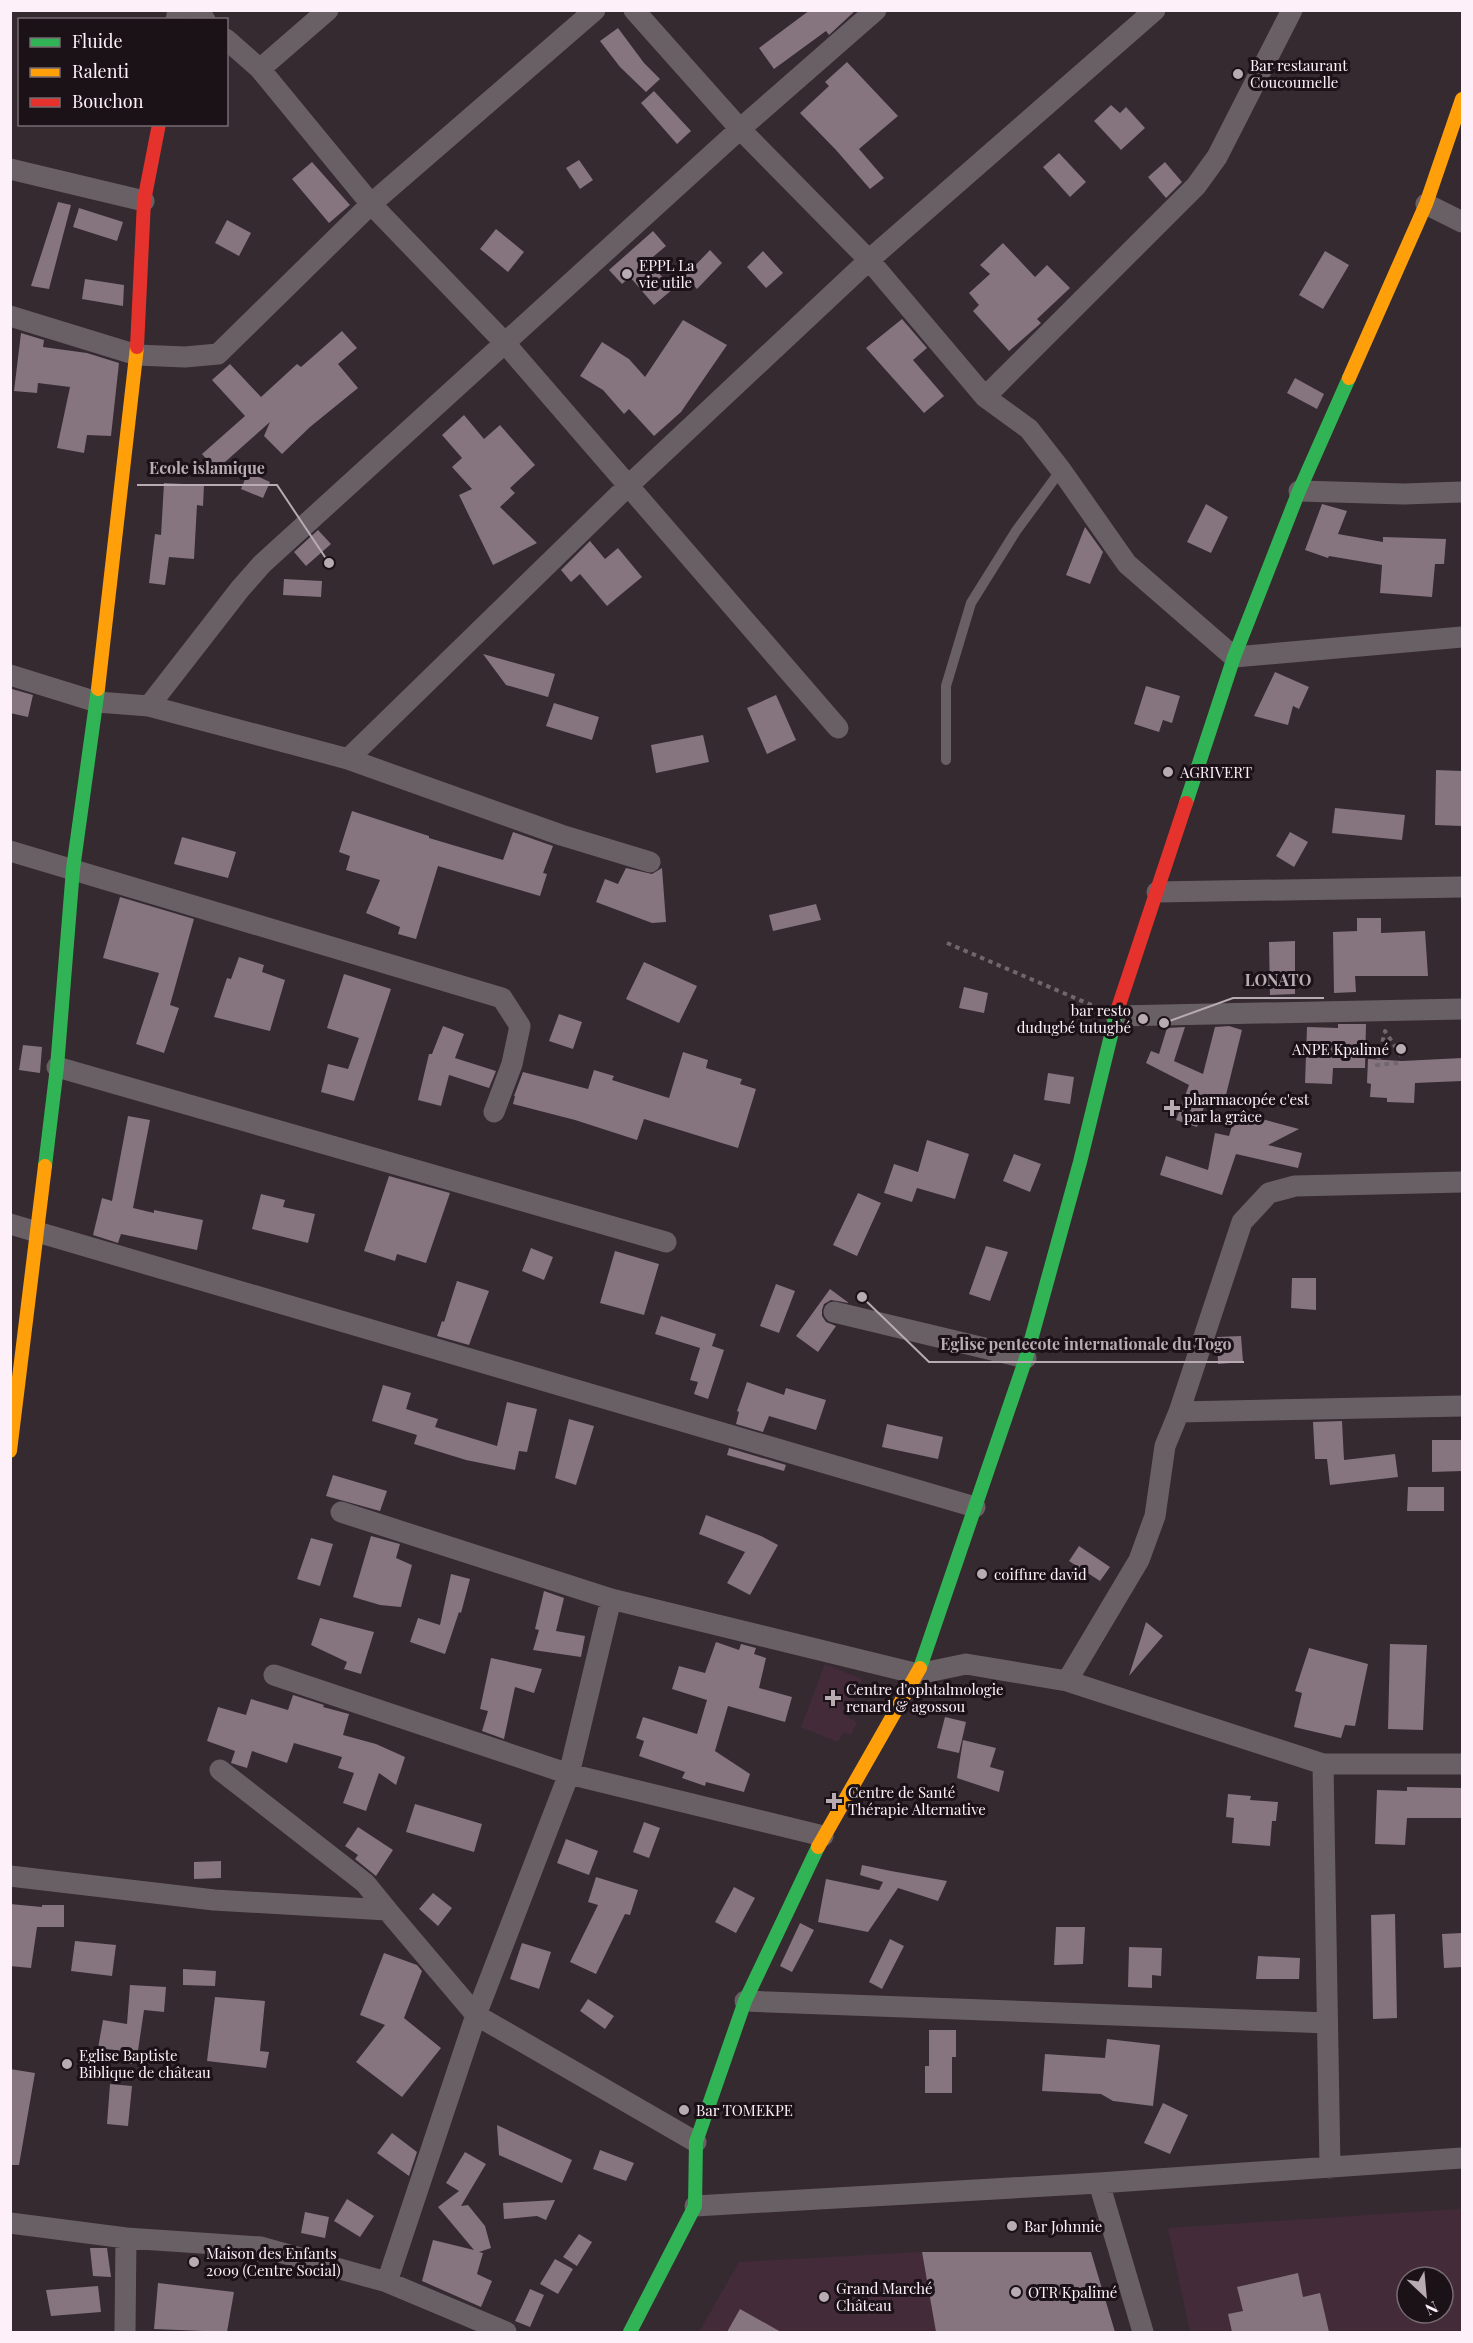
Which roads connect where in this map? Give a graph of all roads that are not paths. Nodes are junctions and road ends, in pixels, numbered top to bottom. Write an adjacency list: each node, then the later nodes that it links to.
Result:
1 (328, 10): 8 (street)
2 (595, 10): 14 (street)
3 (634, 10): 11 (street)
4 (876, 10): 11 (street)
5 (1155, 10): 17 (street)
6 (1292, 10): 21 (street)
7 (228, 41): 8 (street)
8 (260, 69): 14 (street)
9 (1462, 99): 15 (street)
10 (159, 126): 13 (street)
11 (740, 129): 17 (street); 19 (street)
12 (10, 169): 13 (street)
13 (144, 201): 20 (street)
14 (371, 204): 19 (street); 20 (street)
15 (1426, 204): 16 (street); 24 (street)
16 (1462, 222)
17 (869, 260): 21 (street); 23 (street)
18 (10, 316): 20 (street)
19 (504, 342): 23 (street); 30 (street)
20 (137, 355): 29 (street)
21 (984, 397): 22 (street)
22 (1060, 470): 27 (street); 33 (lane)
23 (628, 486): 31 (street); 32 (street)
24 (1299, 491): 25 (street); 27 (street)
25 (1462, 492)
26 (1462, 637): 27 (street)
27 (1234, 657): 38 (street)
28 (10, 675): 29 (street)
29 (97, 702): 30 (street); 36 (street)
30 (149, 706): 32 (street)
31 (838, 728)
32 (348, 759): 35 (street)
33 (946, 760)
34 (10, 851): 36 (street)
35 (650, 862)
36 (73, 869): 41 (street); 42 (street)
37 (1462, 887): 38 (street)
38 (1157, 892): 40 (street)
39 (1462, 1009): 40 (street)
40 (1116, 1016): 48 (street)
41 (57, 1067): 45 (street); 46 (street)
42 (494, 1112)
43 (1462, 1182): 50 (street)
44 (10, 1224): 45 (street)
45 (37, 1233): 51 (street); 52 (street)
46 (666, 1242)
47 (834, 1312): 48 (street)
48 (1026, 1359): 52 (street)
49 (1462, 1406): 50 (street)
50 (1179, 1412): 57 (street)
51 (10, 1451)
52 (975, 1507): 55 (street)
53 (341, 1512): 54 (street)
54 (611, 1599): 55 (street); 61 (street)
55 (918, 1674): 57 (street); 62 (street)
56 (274, 1675): 61 (street)
57 (1067, 1681): 58 (street)
58 (1323, 1764): 59 (street); 67 (street)
59 (1462, 1764)
60 (220, 1770): 64 (street)
61 (568, 1774): 62 (street); 66 (street)
62 (823, 1836): 65 (street)
63 (10, 1876): 64 (street)
64 (387, 1910): 66 (street)
65 (745, 2001): 67 (street); 68 (street)
66 (476, 2015): 68 (street); 75 (street)
67 (1327, 2023): 70 (street)
68 (696, 2142): 72 (street)
69 (1462, 2158): 70 (street)
70 (1330, 2168): 71 (street)
71 (1099, 2183): 72 (street); 79 (street)
72 (695, 2206): 78 (street)
73 (10, 2223): 74 (street)
74 (126, 2238): 75 (street); 76 (street)
75 (387, 2282): 77 (street)
76 (125, 2332)
77 (506, 2332)
78 (630, 2332)
79 (1143, 2332)

